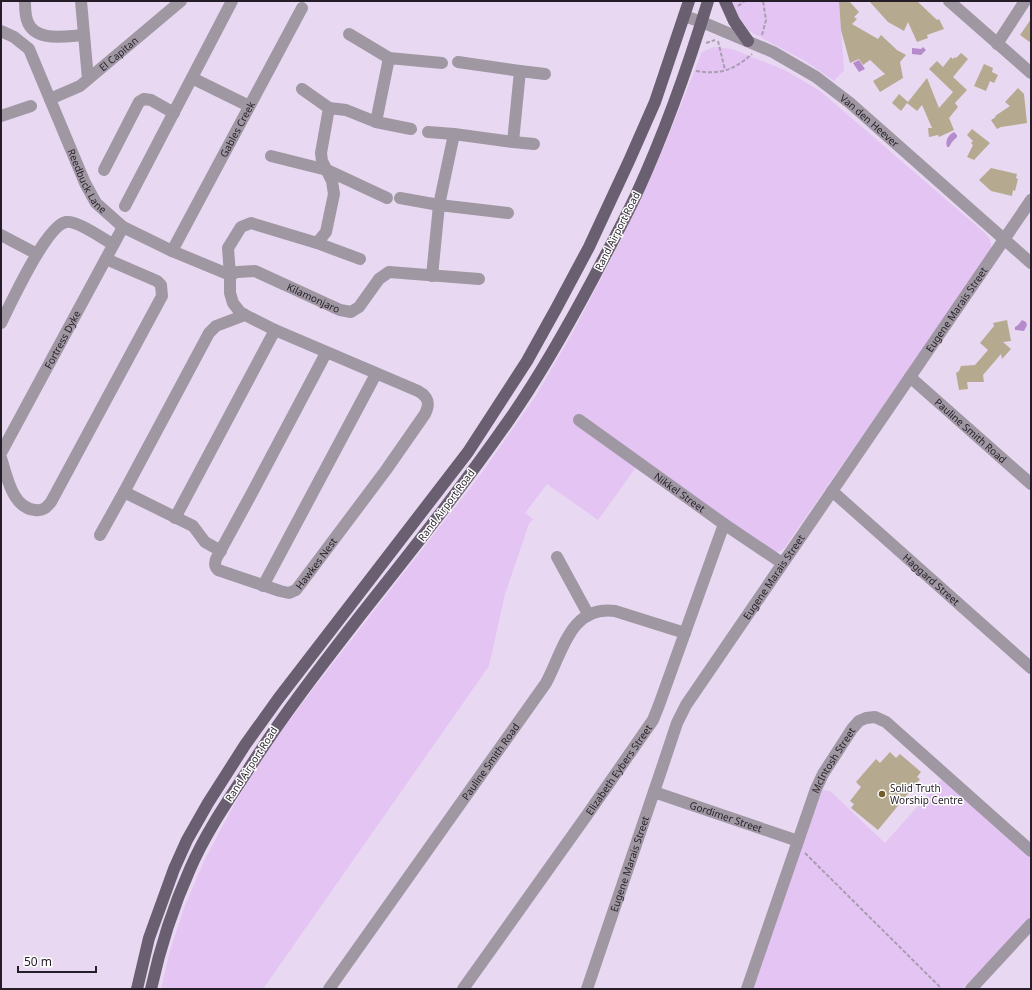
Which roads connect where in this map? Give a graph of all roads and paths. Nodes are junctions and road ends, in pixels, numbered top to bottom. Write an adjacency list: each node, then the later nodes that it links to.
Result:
1 (25, 1): 16 (street)
2 (81, 1): 16 (street)
3 (181, 1): 32 (street, El Capitan)
4 (232, 1): 31 (street)
5 (689, 1): 12 (main road, Rand Airport Road)
6 (708, 1): 13 (main road, Rand Airport Road)
7 (725, 1): 19 (main road)
8 (763, 1): 22 (path)
9 (949, 1): 21 (street)
10 (1025, 1): 21 (street)
11 (302, 8): 36 (street, Gables Creek)
12 (684, 16): 13 (street, Van den Heever); 94 (main road, Rand Airport Road)
13 (702, 22): 19 (street, Van den Heever); 26 (main road, Rand Airport Road)
14 (1, 31): 34 (street, Reedbuck Lane)
15 (349, 34): 23 (street)
16 (84, 35): 32 (street)
17 (724, 39): 18 (path)
18 (717, 40): 20 (path); 27 (path)
19 (748, 41): 22 (street, Van den Heever)
20 (706, 43)
21 (997, 44): 29 (street)
22 (760, 46): 27 (path); 57 (street, Van den Heever)
23 (389, 58): 25 (street); 40 (street)
24 (458, 62): 28 (street)
25 (442, 63)
26 (685, 70): 27 (path); 95 (main road, Rand Airport Road)
27 (725, 70)
28 (520, 72): 30 (street); 44 (street)
29 (1031, 73)
30 (545, 74)
31 (192, 78): 36 (street); 38 (street)
32 (88, 79): 34 (street, El Capitan)
33 (302, 90): 37 (street)
34 (50, 99): 55 (street, Reedbuck Lane)
35 (31, 106): 39 (street)
36 (249, 106): 60 (street, Gables Creek)
37 (329, 108): 40 (street); 48 (street)
38 (174, 113): 47 (street); 52 (street)
39 (1, 116)
40 (376, 122): 41 (street)
41 (411, 129)
42 (428, 132): 43 (street)
43 (454, 134): 44 (street); 53 (street)
44 (513, 142): 45 (street)
45 (534, 144)
46 (271, 156): 48 (street)
47 (104, 170)
48 (327, 170): 49 (street); 58 (street)
49 (387, 198)
50 (400, 198): 53 (street)
51 (1031, 200): 57 (street, Eugene Marais Street)
52 (125, 206)
53 (439, 206): 54 (street); 66 (street)
54 (508, 213)
55 (123, 227): 59 (street, Fortress Dyke); 60 (street, Reedbuck Lane)
56 (1, 235): 61 (street)
57 (1004, 240): 64 (street, Van den Heever); 73 (street, Eugene Marais Street)
58 (317, 243): 63 (street, Hawkes Nest); 65 (street, Hawkes Nest)
59 (113, 244): 61 (street); 62 (street, Fortress Dyke)
60 (172, 252): 65 (street, Reedbuck Lane)
61 (37, 254): 69 (street)
62 (106, 259): 75 (street, Fortress Dyke); 76 (street)
63 (360, 259)
64 (1031, 264)
65 (230, 275): 66 (street, Kilamonjaro); 68 (street, Hawkes Nest)
66 (432, 276): 67 (street, Kilamonjaro)
67 (479, 279)
68 (245, 315): 70 (street, Hawkes Nest); 79 (street)
69 (1, 323)
70 (275, 330): 71 (street, Hawkes Nest); 80 (street)
71 (326, 353): 72 (street, Hawkes Nest); 83 (street, Hawkes Nest)
72 (376, 374): 86 (street); 86 (street, Hawkes Nest)
73 (910, 378): 77 (street, Pauline Smith Road); 78 (street, Eugene Marais Street)
74 (579, 420): 81 (street, Nikkel Street)
75 (1, 453)
76 (1, 458)
77 (1031, 484)
78 (832, 491): 85 (street, Eugene Marais Street); 89 (street, Haggard Street)
79 (124, 492): 80 (street); 82 (street)
80 (175, 518): 83 (street)
81 (724, 524): 85 (street, Nikkel Street); 88 (street, Elizabeth Eybers Street)
82 (100, 535)
83 (221, 551): 86 (street, Hawkes Nest)
84 (557, 557): 87 (street)
85 (782, 563): 90 (street, Eugene Marais Street)
86 (263, 586)
87 (588, 614): 88 (street); 96 (street, Pauline Smith Road)
88 (685, 633): 97 (street, Elizabeth Eybers Street)
89 (1031, 668)
90 (654, 792): 91 (street, Gordimer Street); 98 (street, Eugene Marais Street)
91 (797, 843): 92 (street, McIntosh Street); 99 (street, McIntosh Street); 100 (path)
92 (1031, 850)
93 (1031, 924): 101 (street)
94 (137, 989)
95 (151, 989)
96 (329, 989)
97 (463, 989)
98 (587, 989)
99 (746, 989)
100 (942, 989)
101 (971, 989)

